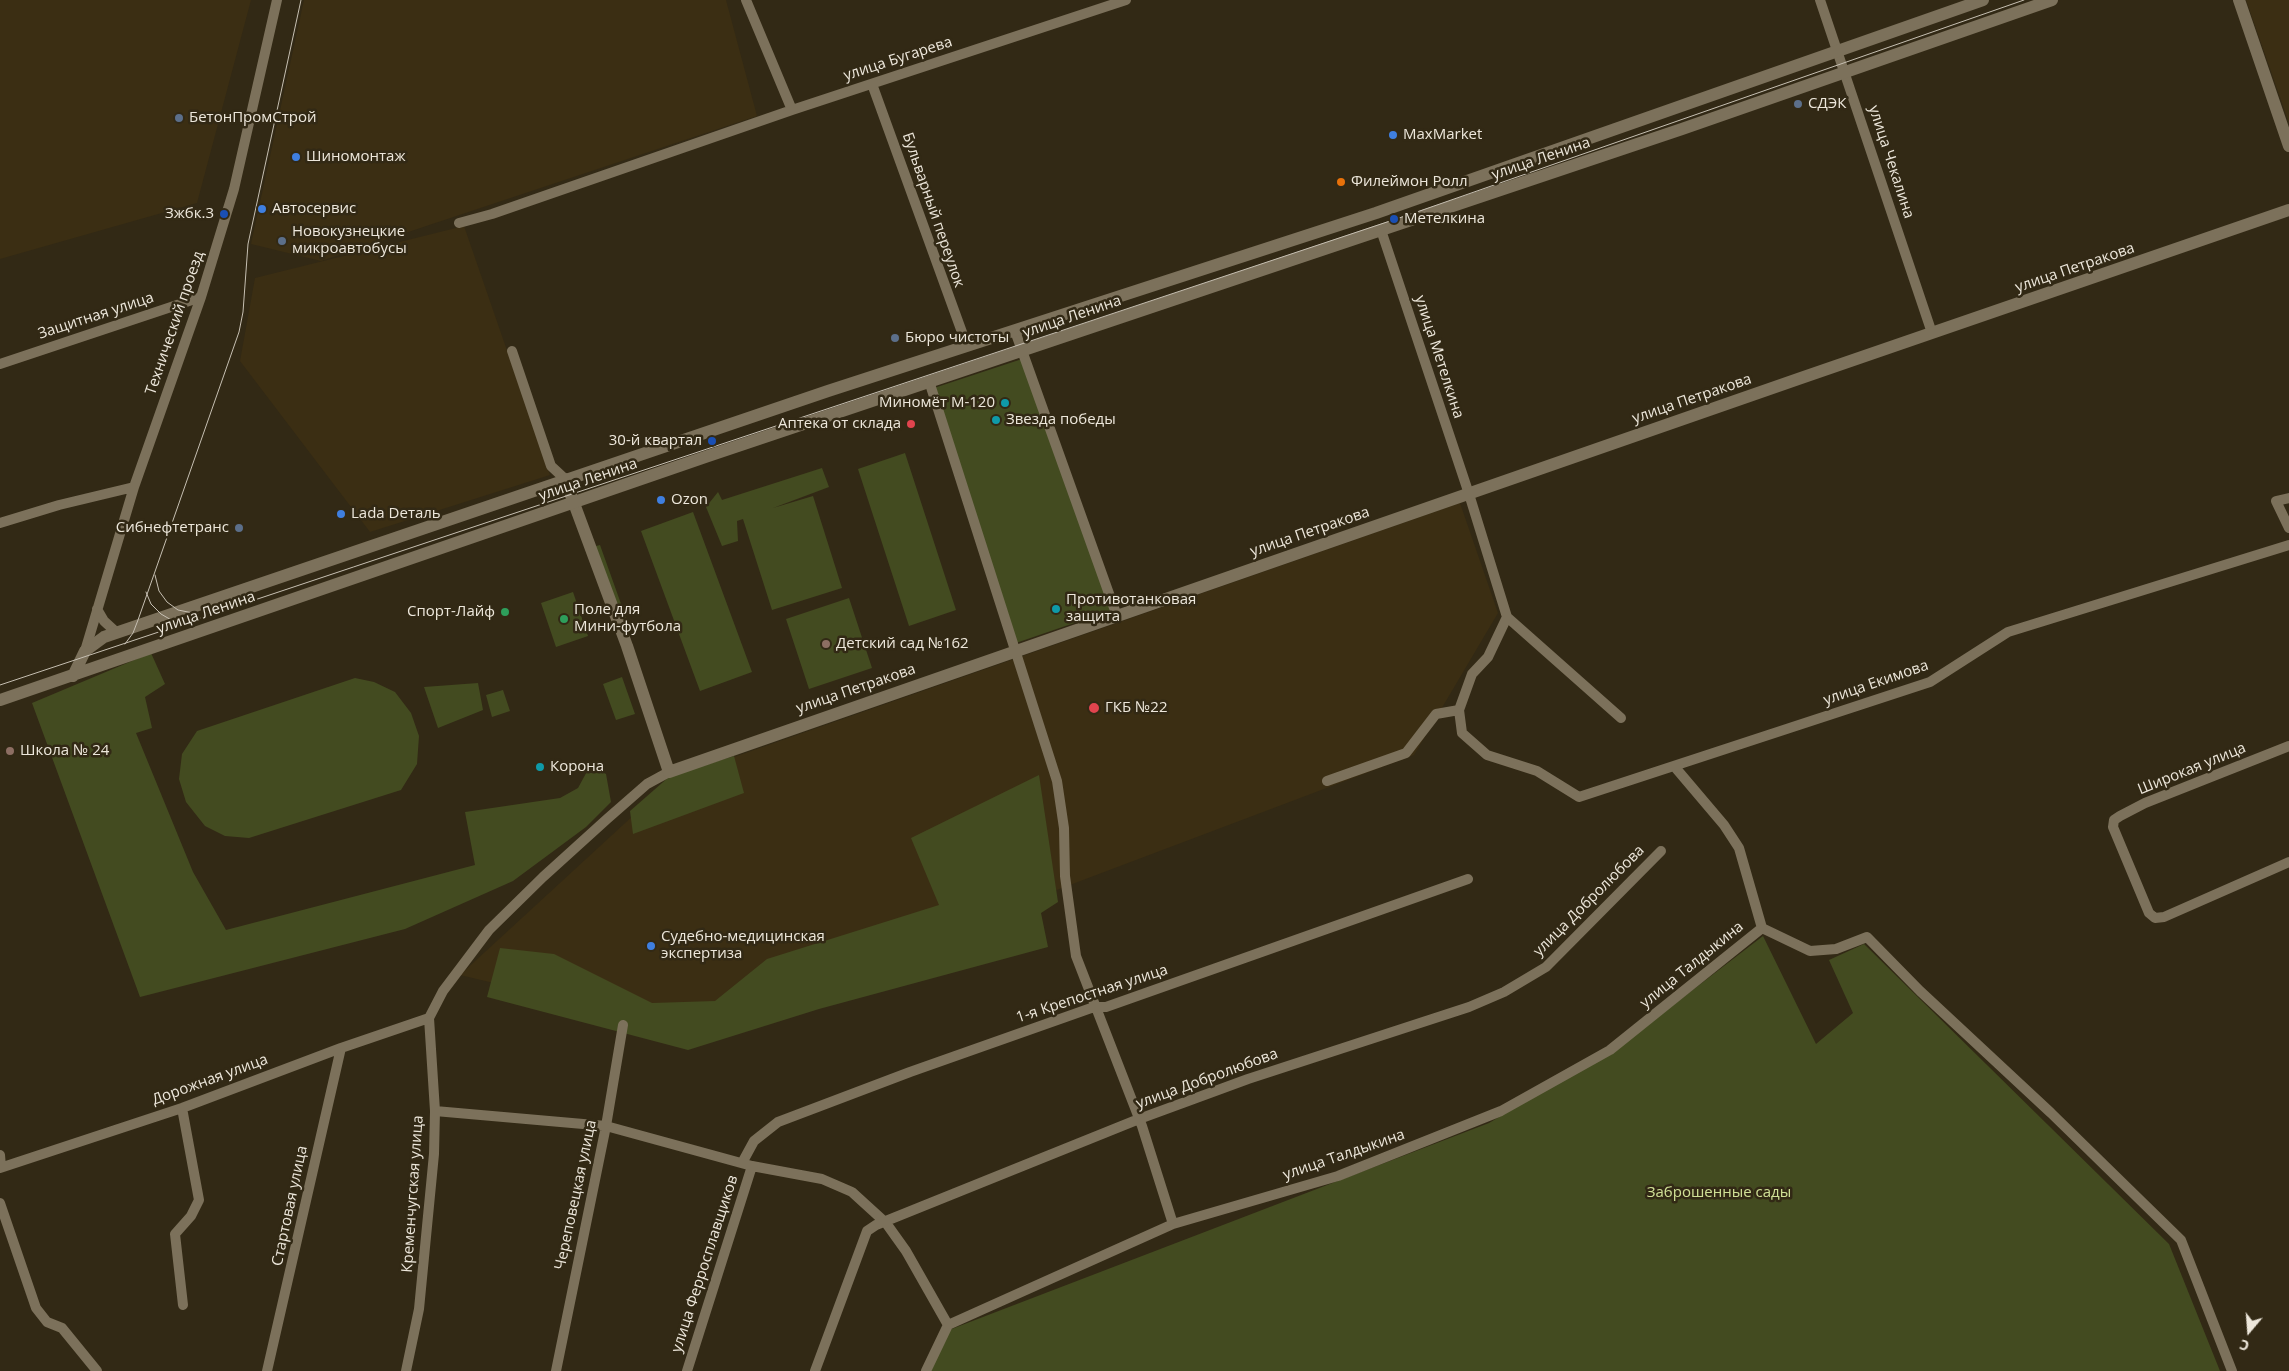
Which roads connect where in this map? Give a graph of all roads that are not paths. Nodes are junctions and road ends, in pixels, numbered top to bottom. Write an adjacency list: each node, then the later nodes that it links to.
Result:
1 (277, 0): 16 (street, Технический проезд)
2 (746, 0): 11 (street)
3 (1126, 0): 10 (street, улица Бугарева)
4 (1820, 0): 8 (street, улица Чекалина)
5 (1983, 0): 8 (main road, улица Ленина)
6 (2052, 0): 9 (main road, улица Ленина)
7 (2239, 0): 12 (main road)
8 (1838, 50): 9 (street, улица Чекалина); 17 (main road, улица Ленина)
9 (1845, 72): 15 (main road, улица Ленина); 18 (street, улица Чекалина)
10 (872, 84): 11 (street, улица Бугарева); 19 (street, Бульварный переулок)
11 (792, 110): 14 (street, улица Бугарева)
12 (2289, 146)
13 (2289, 210): 18 (main road, улица Петракова)
14 (459, 223)
15 (1381, 230): 21 (main road, улица Ленина); 26 (street, улица Метелкина)
16 (200, 297): 22 (street, Защитная улица); 25 (street, Технический проезд)
17 (1015, 330): 19 (main road, улица Ленина); 21 (street)
18 (1932, 333): 26 (main road, улица Петракова)
19 (966, 346): 24 (main road, улица Ленина)
20 (512, 351): 24 (street)
21 (1022, 352): 23 (main road, улица Ленина); 33 (street)
22 (0, 364)
23 (929, 382): 28 (main road, улица Ленина); 37 (street)
24 (565, 479): 28 (main road); 35 (main road, улица Ленина)
25 (134, 487): 29 (street); 32 (street, Технический проезд)
26 (1469, 494): 33 (main road, улица Петракова); 34 (street, улица Метелкина)
27 (2289, 498): 30 (street)
28 (574, 502): 38 (main road, улица Ленина); 44 (main road)
29 (0, 524)
30 (2289, 528)
31 (2289, 545): 43 (street, улица Екимова)
32 (97, 609): 35 (street); 36 (street, Технический проезд)
33 (1117, 616): 37 (main road, улица Петракова)
34 (1507, 617): 40 (street); 41 (street)
35 (117, 633): 36 (main road, улица Ленина)
36 (85, 651): 38 (main road)
37 (1015, 651): 44 (main road, улица Петракова); 50 (street)
38 (74, 676): 39 (main road, улица Ленина)
39 (0, 700)
40 (1459, 710): 43 (street, улица Екимова); 45 (street)
41 (1621, 718)
42 (2289, 746): 47 (street, Широкая улица)
43 (1674, 766): 49 (street)
44 (669, 772): 51 (street, улица Петракова)
45 (1327, 781)
46 (1661, 851): 56 (street, улица Добролюбова)
47 (2289, 862)
48 (1468, 879): 50 (street, 1-я Крепостная улица)
49 (1762, 928): 64 (street, улица Талдыкина); 74 (street)
50 (1094, 1007): 56 (street); 59 (street, 1-я Крепостная улица)
51 (429, 1018): 53 (street, Дорожная улица); 55 (street, Кременчугская улица)
52 (623, 1025): 57 (street, Череповецкая улица)
53 (341, 1048): 54 (street, Дорожная улица); 68 (street, Стартовая улица)
54 (182, 1108): 61 (street, Дорожная улица); 65 (street)
55 (435, 1111): 57 (street); 69 (street, Кременчугская улица)
56 (1140, 1119): 63 (street, улица Добролюбова); 64 (street)
57 (606, 1126): 59 (street); 70 (street, Череповецкая улица)
58 (0, 1156): 61 (street)
59 (742, 1163): 60 (street)
60 (752, 1166): 63 (street); 71 (street, улица Ферросплавщиков)
61 (0, 1168)
62 (0, 1203): 67 (street)
63 (886, 1223): 66 (street); 72 (street, улица Добролюбова)
64 (1173, 1224): 66 (street, улица Талдыкина)
65 (183, 1305)
66 (948, 1325): 73 (street)
67 (97, 1371)
68 (267, 1371)
69 (406, 1371)
70 (556, 1371)
71 (687, 1371)
72 (814, 1371)
73 (926, 1371)
74 (2232, 1371)

